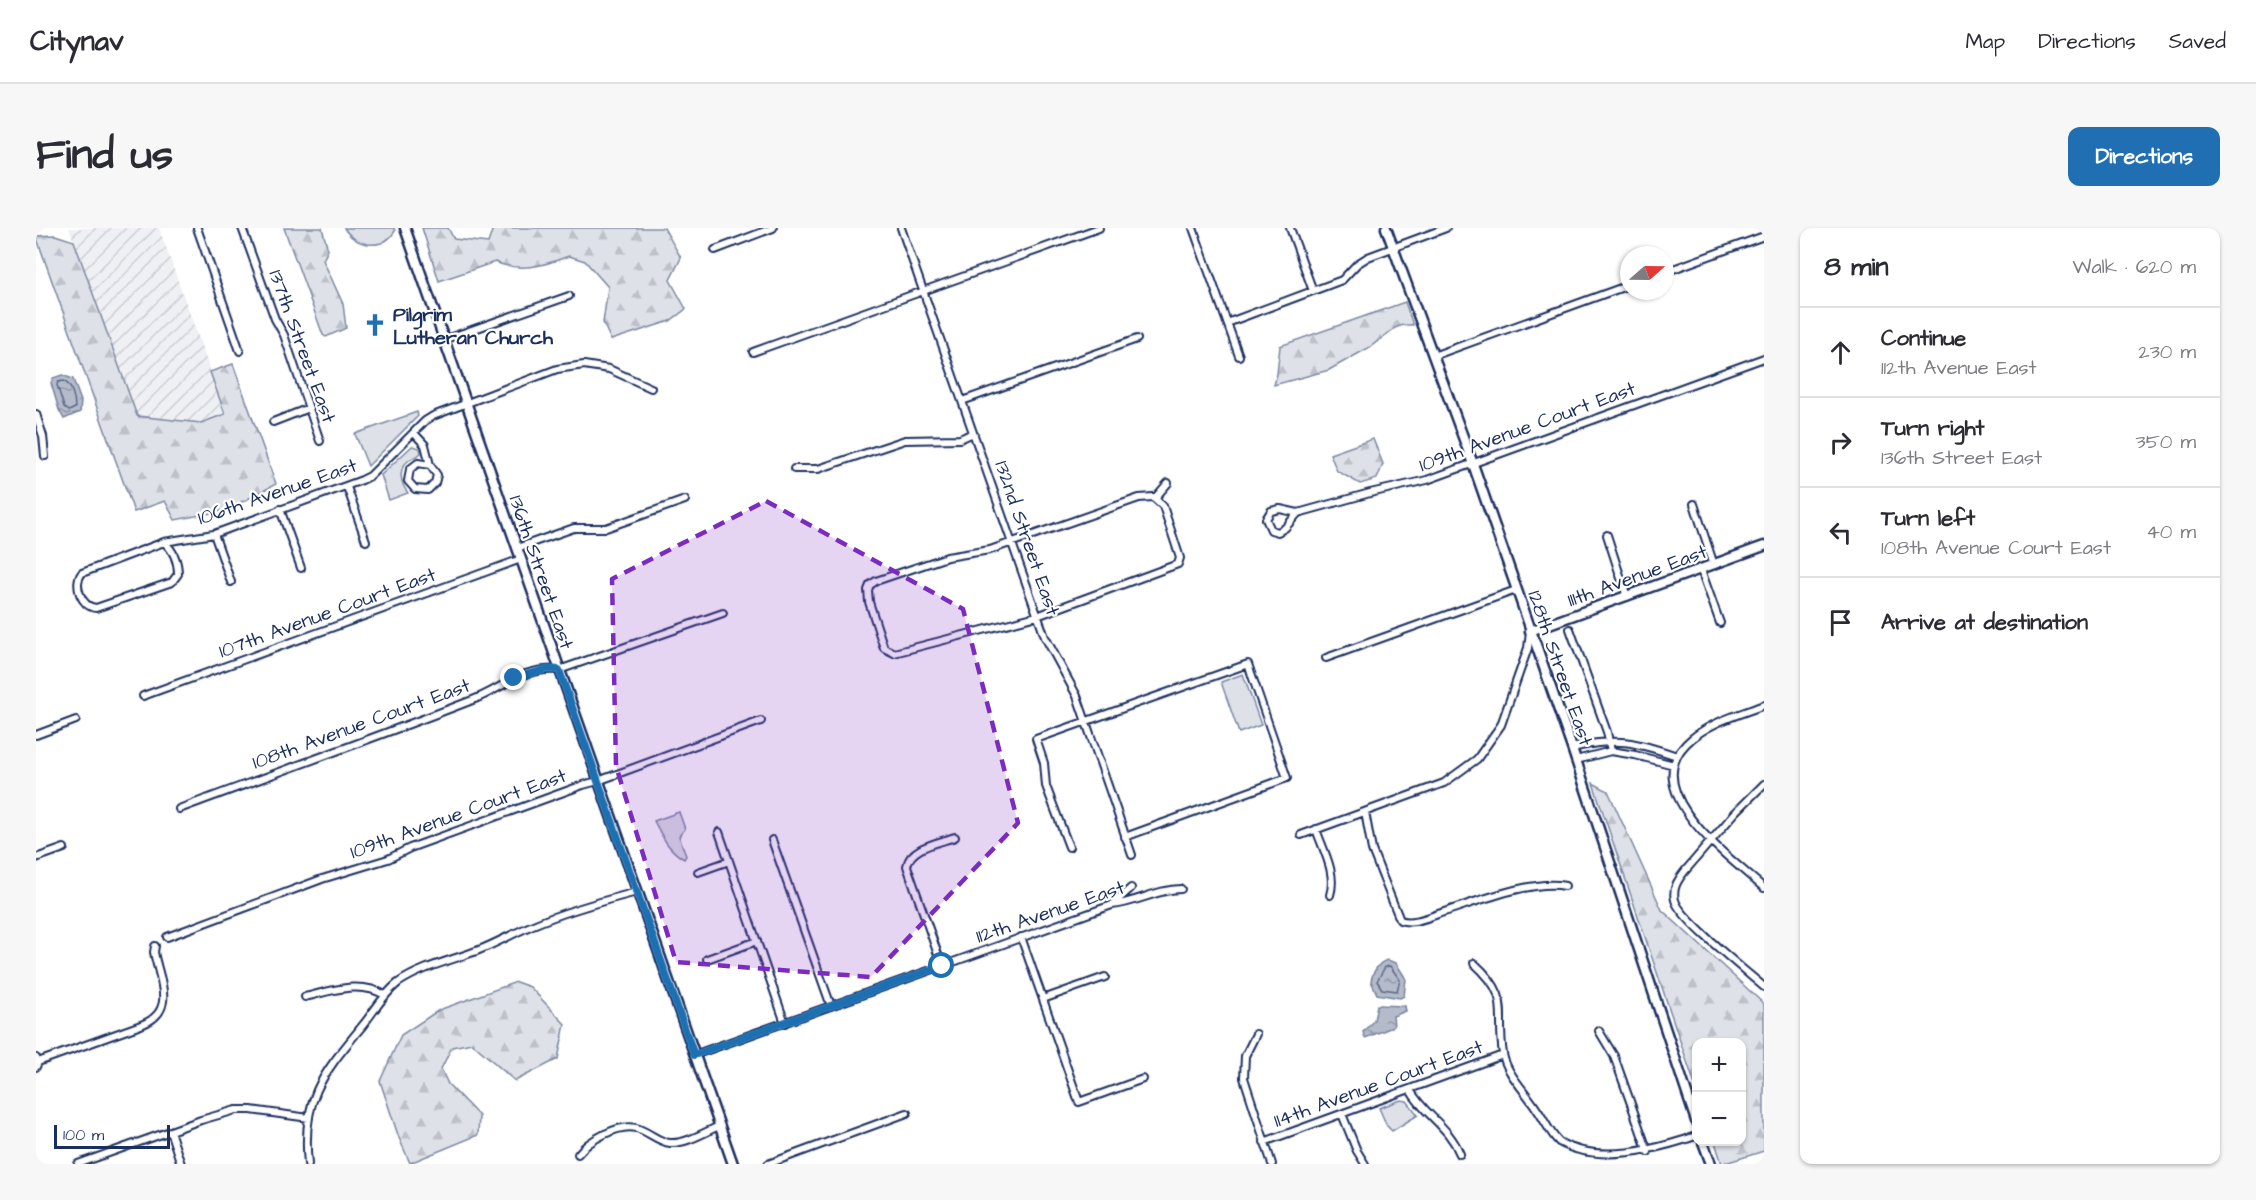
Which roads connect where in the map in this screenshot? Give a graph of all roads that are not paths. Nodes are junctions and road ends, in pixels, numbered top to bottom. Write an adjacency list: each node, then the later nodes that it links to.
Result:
1 (197, 228): 23 (street)
2 (250, 228): 11 (street)
3 (405, 228): 22 (street, 136th Street East)
4 (773, 228): 14 (street)
5 (901, 228): 17 (street, 132nd Street East)
6 (1100, 228): 17 (street)
7 (1193, 228): 20 (street)
8 (1290, 228): 18 (street)
9 (1386, 228): 13 (street, 128th Street East)
10 (1446, 228): 13 (street)
11 (242, 229): 31 (street, 137th Street East)
12 (1764, 236): 15 (street)
13 (1393, 248): 18 (street); 26 (street, 128th Street East)
14 (715, 250)
15 (1674, 269)
16 (1620, 288): 26 (street)
17 (924, 291): 24 (street); 29 (street, 132nd Street East)
18 (1313, 291): 20 (street)
19 (569, 296): 22 (street)
20 (1227, 323): 25 (street)
21 (1137, 339): 29 (street)
22 (443, 340): 30 (street, 136th Street East)
23 (240, 351)
24 (753, 352)
25 (1239, 356)
26 (1433, 356): 38 (street, 128th Street East)
27 (1764, 358): 38 (street, 109th Avenue Court East)
28 (651, 388): 30 (street, 106th Avenue East)
29 (962, 401): 35 (street, 132nd Street East)
30 (466, 404): 34 (street, 106th Avenue East); 54 (street, 136th Street East)
31 (309, 408): 33 (street); 36 (street, 137th Street East)
32 (36, 414): 37 (street)
33 (273, 422)
34 (414, 433): 39 (street); 42 (street, 106th Avenue East)
35 (973, 433): 40 (street); 52 (street, 132nd Street East)
36 (321, 441)
37 (45, 456)
38 (1473, 464): 47 (street, 109th Avenue Court East); 60 (street, 128th Street East)
39 (430, 465): 39 (street)
40 (794, 469)
41 (1168, 483): 43 (street)
42 (347, 487): 46 (street, 106th Avenue East); 50 (street)
43 (1155, 498): 52 (street); 63 (street)
44 (686, 500): 54 (street)
45 (1694, 504): 56 (street)
46 (280, 510): 48 (street, 106th Avenue East); 57 (street)
47 (1298, 513): 47 (street, 109th Avenue Court East)
48 (214, 534): 51 (street, 106th Avenue East); 59 (street)
49 (1607, 535): 61 (street)
50 (366, 541)
51 (164, 542): 51 (street, 106th Avenue East)
52 (1012, 542): 63 (street, 132nd Street East); 63 (street)
53 (1764, 546): 56 (street, 111th Avenue East)
54 (517, 548): 55 (street, 136th Street East)
55 (521, 559): 68 (street, 136th Street East); 69 (street, 107th Avenue Court East)
56 (1714, 565): 58 (street, 111th Avenue East)
57 (301, 568)
58 (1701, 570): 61 (street, 111th Avenue East); 64 (street)
59 (231, 582)
60 (1516, 590): 66 (street, 128th Street East); 67 (street)
61 (1627, 597): 66 (street, 111th Avenue East)
62 (723, 613): 68 (street, 108th Avenue Court East)
63 (1037, 616): 73 (street, 132nd Street East)
64 (1720, 623)
65 (1570, 629): 75 (street)
66 (1530, 631): 76 (street, 128th Street East); 84 (street)
67 (1326, 658)
68 (559, 670): 81 (street, 136th Street East); 83 (street, 108th Avenue Court East)
69 (143, 696)
70 (1764, 705): 78 (street)
71 (76, 720): 74 (street)
72 (760, 721): 81 (street, 109th Avenue Court East)
73 (1086, 723): 89 (street, 132nd Street East); 89 (street); 92 (street)
74 (36, 735)
75 (1610, 741): 76 (street); 77 (street); 78 (street)
76 (1572, 748): 79 (street, 128th Street East)
77 (1611, 752): 79 (street); 80 (street)
78 (1677, 756): 80 (street)
79 (1576, 760): 126 (street, 128th Street East)
80 (1674, 765): 91 (street)
81 (598, 781): 102 (street, 136th Street East); 105 (street, 109th Avenue Court East)
82 (1764, 784): 91 (street)
83 (179, 808)
84 (1365, 812): 85 (street); 98 (street)
85 (1316, 830): 87 (street); 103 (street)
86 (719, 832): 96 (street)
87 (1301, 835)
88 (955, 837): 111 (street)
89 (1125, 837): 94 (street, 132nd Street East)
90 (772, 840): 117 (street)
91 (1712, 841): 99 (street); 113 (street)
92 (1069, 847)
93 (64, 848): 95 (street)
94 (1132, 855)
95 (36, 858)
96 (729, 861): 97 (street); 107 (street)
97 (698, 872)
98 (1565, 886)
99 (1763, 886)
100 (1131, 888): 104 (street)
101 (1181, 889): 104 (street, 112th Avenue East)
102 (638, 892): 114 (street); 121 (street, 136th Street East)
103 (1330, 895)
104 (1112, 905): 106 (street, 112th Avenue East)
105 (167, 936)
106 (1021, 937): 111 (street, 112th Avenue East); 116 (street)
107 (757, 941): 109 (street); 118 (street)
108 (155, 946): 123 (street)
109 (707, 958)
110 (1474, 963): 122 (street)
111 (942, 966): 117 (street, 112th Avenue East)
112 (1105, 977): 116 (street)
113 (1764, 987)
114 (385, 995): 115 (street); 129 (street)
115 (305, 997)
116 (1043, 999): 124 (street)
117 (831, 1006): 118 (street, 112th Avenue East)
118 (785, 1023): 121 (street, 112th Avenue East)
119 (1599, 1031): 135 (street)
120 (1256, 1034): 133 (street)
121 (694, 1055): 130 (street, 136th Street East)
122 (1503, 1055): 125 (street, 114th Avenue Court East); 135 (street)
123 (37, 1062)
124 (1143, 1079)
125 (1410, 1090): 128 (street, 114th Avenue Court East); 137 (street)
126 (1692, 1110)
127 (907, 1113): 142 (street)
128 (1342, 1114): 133 (street, 114th Avenue Court East); 144 (street)
129 (309, 1118): 131 (street); 140 (street)
130 (719, 1126): 136 (street); 141 (street, 136th Street East)
131 (170, 1131): 138 (street); 139 (street)
132 (1692, 1137): 135 (street)
133 (1264, 1142): 143 (street)
134 (1704, 1146): 145 (street)
135 (1647, 1152)
136 (578, 1154)
137 (1460, 1154)
138 (78, 1164)
139 (181, 1164)
140 (308, 1164)
141 (733, 1164)
142 (768, 1164)
143 (1272, 1164)
144 (1365, 1164)
145 (1711, 1164)

